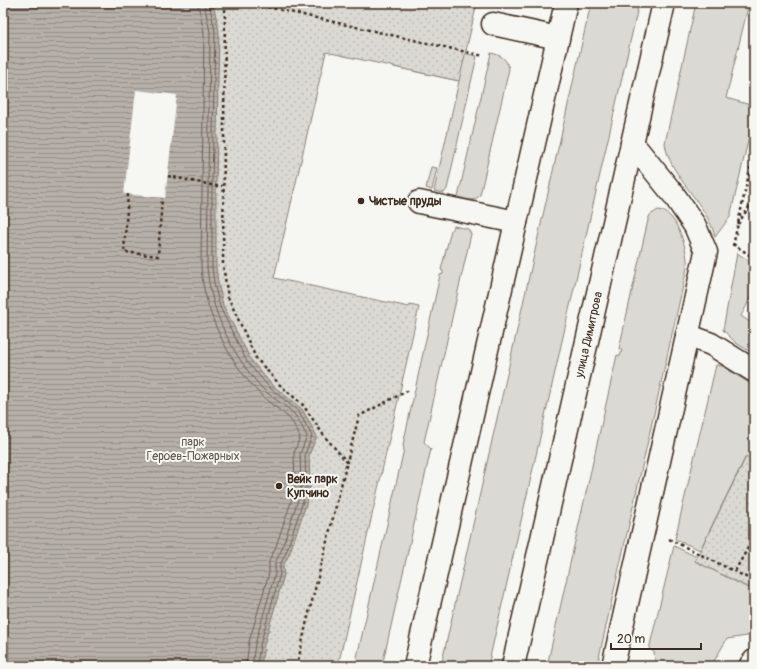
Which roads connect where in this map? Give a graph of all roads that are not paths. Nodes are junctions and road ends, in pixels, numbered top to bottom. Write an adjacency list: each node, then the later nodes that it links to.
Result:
1 (566, 3): 4 (street)
2 (664, 3): 5 (street, улица Димитрова)
3 (493, 24): 4 (street)
4 (558, 38): 7 (street)
5 (632, 143): 8 (street); 12 (street, улица Димитрова)
6 (419, 202): 7 (street)
7 (516, 222): 11 (street)
8 (688, 335): 9 (street); 13 (street)
9 (754, 371)
10 (754, 661): 14 (street)
11 (415, 666)
12 (513, 666)
13 (613, 666)
14 (750, 666)

